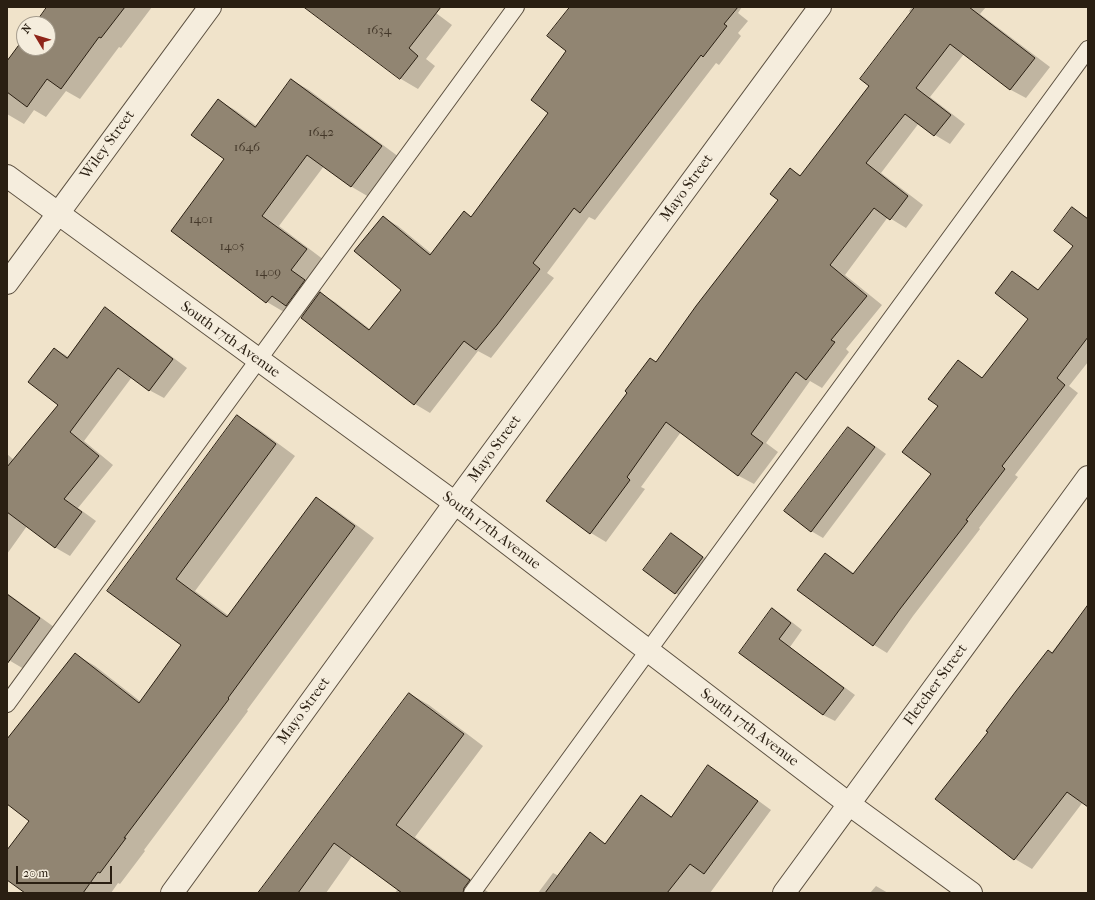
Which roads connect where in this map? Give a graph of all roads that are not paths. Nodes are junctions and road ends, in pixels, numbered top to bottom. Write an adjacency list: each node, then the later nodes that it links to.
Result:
1 (210, 7): 6 (street, Wiley Street)
2 (516, 7): 8 (lane)
3 (820, 7): 10 (street, Mayo Street)
4 (1088, 49): 11 (lane)
5 (7, 176): 6 (street, South 17th Avenue)
6 (57, 214): 7 (street, Wiley Street); 8 (street, South 17th Avenue)
7 (7, 283)
8 (258, 361): 10 (street, South 17th Avenue); 12 (lane)
9 (1088, 477): 13 (street, Fletcher Street)
10 (455, 503): 11 (street, South 17th Avenue); 14 (street, Mayo Street)
11 (648, 651): 13 (street, South 17th Avenue); 15 (lane)
12 (7, 704)
13 (849, 804): 16 (street, Fletcher Street); 17 (street, South 17th Avenue)
14 (172, 893)
15 (472, 893)
16 (784, 893)
17 (971, 893)

